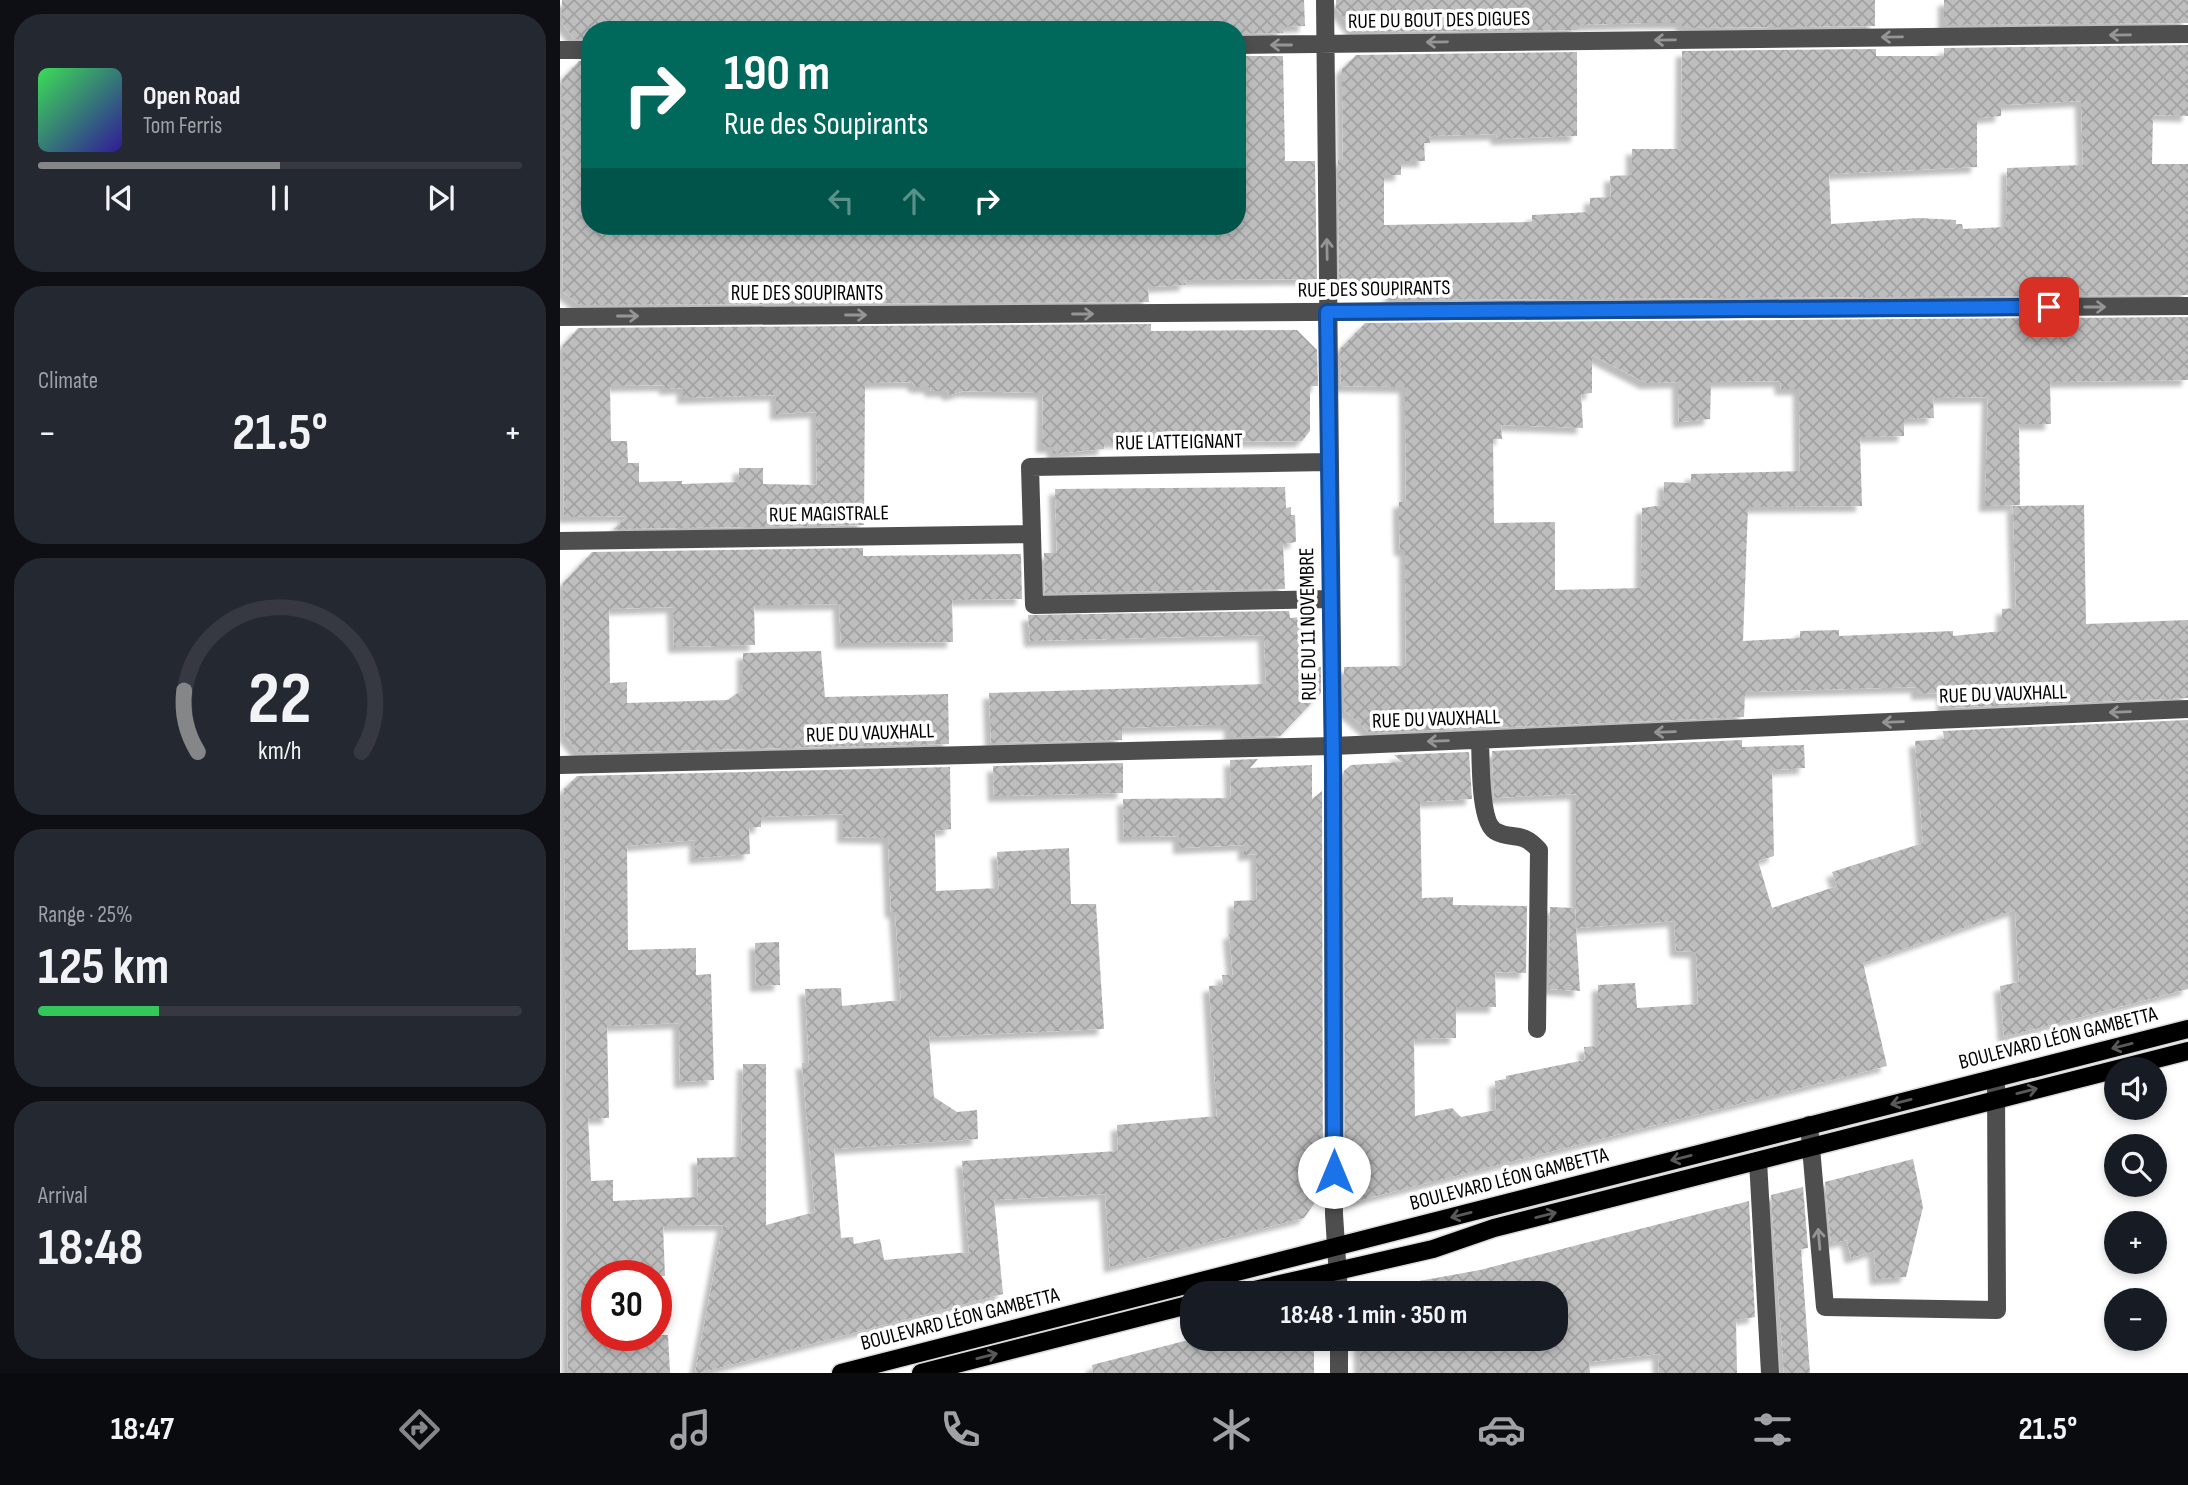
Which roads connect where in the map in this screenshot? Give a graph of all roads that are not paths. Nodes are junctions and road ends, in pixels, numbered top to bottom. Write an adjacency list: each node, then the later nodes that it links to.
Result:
1 (1325, 0): 3 (street, RUE DU 11 NOVEMBRE)
2 (2188, 34): 3 (street, RUE DU BOUT DES DIGUES, one-way to 3)
3 (1325, 44): 4 (street, RUE DU BOUT DES DIGUES, one-way to 4); 8 (street, RUE DU 11 NOVEMBRE, one-way to 3)
4 (1246, 46)
5 (560, 50): 6 (street)
6 (581, 50)
7 (2188, 306): 8 (street, RUE DES SOUPIRANTS, one-way to 7)
8 (1327, 312): 9 (street, RUE DES SOUPIRANTS, one-way to 8); 10 (street, RUE DU 11 NOVEMBRE)
9 (560, 317)
10 (1329, 462): 11 (street, RUE LATTEIGNANT); 13 (street, RUE DU 11 NOVEMBRE)
11 (1032, 534): 12 (street, RUE MAGISTRALE); 13 (street)
12 (560, 541)
13 (1331, 599): 16 (street, RUE DU 11 NOVEMBRE)
14 (2188, 709): 15 (street, RUE DU VAUXHALL, one-way to 15)
15 (1480, 740): 16 (street, RUE DU VAUXHALL, one-way to 16); 19 (street)
16 (1333, 746): 17 (street, RUE DU VAUXHALL); 26 (street, RUE DU 11 NOVEMBRE)
17 (560, 765)
18 (2188, 1028): 21 (main road, BOULEVARD LÉON GAMBETTA, one-way to 21)
19 (1537, 1029)
20 (2188, 1051): 22 (main road, BOULEVARD LÉON GAMBETTA, one-way to 20)
21 (1996, 1078): 22 (street); 23 (main road, BOULEVARD LÉON GAMBETTA, one-way to 23)
22 (1996, 1099): 24 (main road, BOULEVARD LÉON GAMBETTA); 24 (street, one-way to 24)
23 (1809, 1125): 24 (street); 26 (main road, BOULEVARD LÉON GAMBETTA, one-way to 26)
24 (1811, 1147): 25 (main road, BOULEVARD LÉON GAMBETTA)
25 (1758, 1161): 27 (main road, BOULEVARD LÉON GAMBETTA, one-way to 25); 35 (street)
26 (1335, 1247): 27 (street, RUE DU 11 NOVEMBRE); 32 (main road, BOULEVARD LÉON GAMBETTA)
27 (1338, 1271): 28 (main road, BOULEVARD LÉON GAMBETTA); 29 (street, RUE DU 11 NOVEMBRE)
28 (1294, 1281)
29 (1338, 1281)
30 (1180, 1307): 33 (main road, BOULEVARD LÉON GAMBETTA, one-way to 30)
31 (1339, 1351): 34 (street)
32 (841, 1373)
33 (921, 1373)
34 (1339, 1373)
35 (1770, 1373)

